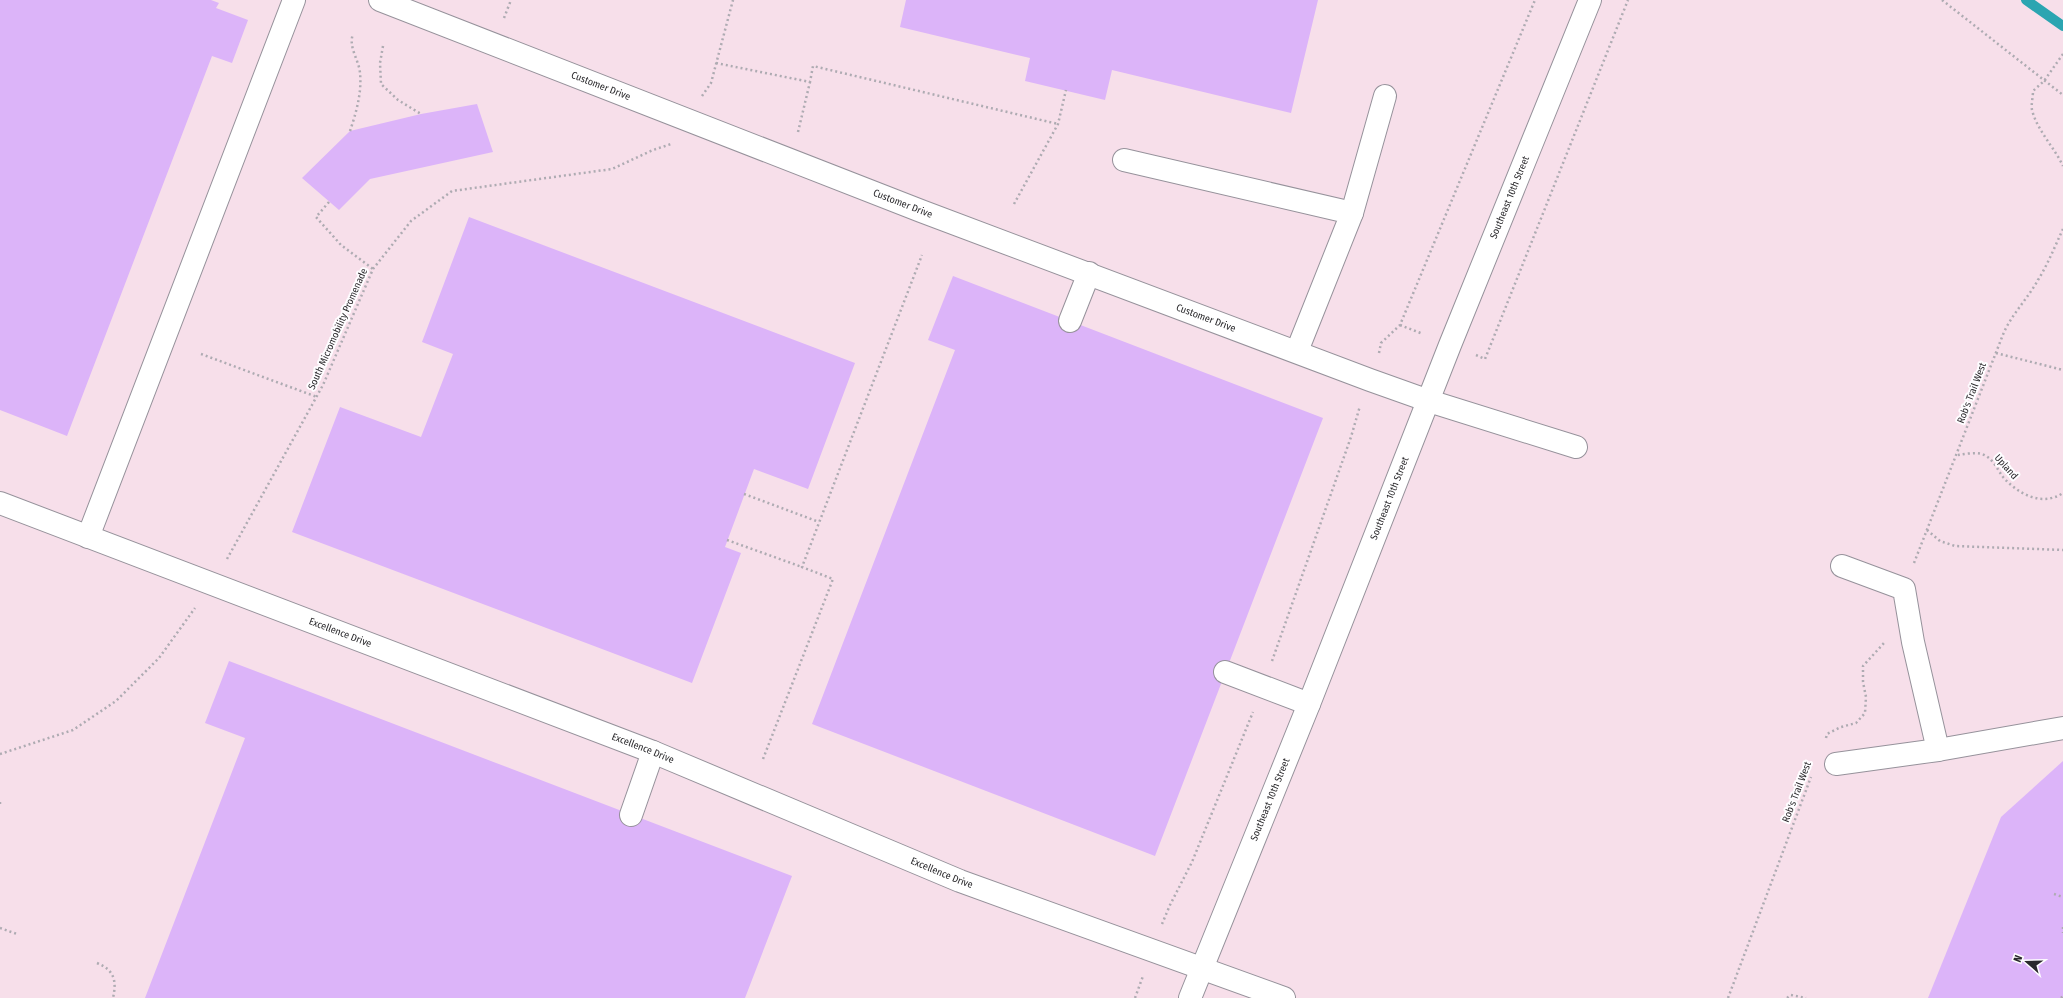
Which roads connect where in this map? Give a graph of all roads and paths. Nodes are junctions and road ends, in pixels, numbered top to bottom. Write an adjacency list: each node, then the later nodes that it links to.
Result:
1 (294, 0): 47 (street)
2 (380, 0): 18 (street, Customer Drive)
3 (732, 0): 11 (path, South Micromobility Promenade)
4 (1535, 0): 36 (path)
5 (1590, 0): 39 (street, Southeast 10th Street)
6 (1628, 0): 33 (path)
7 (1942, 0): 12 (path)
8 (353, 34): 20 (path)
9 (382, 46): 17 (path)
10 (2063, 54): 12 (path)
11 (716, 63): 13 (path); 18 (path, South Micromobility Promenade)
12 (2044, 81): 15 (path); 23 (path)
13 (810, 82): 19 (path); 22 (path)
14 (1066, 90): 19 (path)
15 (2063, 95)
16 (1385, 96): 26 (street)
17 (421, 114)
18 (686, 120): 22 (street, Customer Drive); 29 (path, South Micromobility Promenade)
19 (1058, 124): 25 (path)
20 (350, 131)
21 (1124, 160): 26 (street)
22 (791, 161): 30 (street, Customer Drive)
23 (2063, 166)
24 (329, 202): 29 (path)
25 (1014, 204)
26 (1352, 213): 32 (street)
27 (2063, 229): 34 (path, Rob's Trail West)
28 (922, 255): 45 (path)
29 (373, 268): 38 (path, South Micromobility Promenade)
30 (1089, 274): 31 (street); 32 (street, Customer Drive)
31 (1070, 321)
32 (1297, 351): 39 (street, Customer Drive)
33 (1472, 353)
34 (1996, 353): 37 (path); 41 (path, Rob's Trail West)
35 (201, 354): 38 (path)
36 (1378, 357)
37 (2063, 370)
38 (317, 397): 53 (path, South Micromobility Promenade)
39 (1429, 401): 40 (street, Customer Drive); 56 (street, Southeast 10th Street)
40 (1576, 448)
41 (1958, 454): 42 (path, Upland); 46 (path, Rob's Trail West)
42 (2063, 493)
43 (744, 494): 45 (path)
44 (0, 504): 47 (street, Excellence Drive)
45 (820, 522): 51 (path)
46 (1927, 530): 49 (path); 52 (path, Rob's Trail West)
47 (93, 539): 53 (street, Excellence Drive)
48 (727, 540): 51 (path)
49 (2063, 550)
50 (1842, 566): 59 (street)
51 (802, 567): 62 (path)
52 (1911, 570)
53 (213, 584): 60 (street, Excellence Drive); 61 (path, South Micromobility Promenade)
54 (1886, 637): 58 (path)
55 (1225, 672): 56 (street)
56 (1309, 704): 73 (street, Southeast 10th Street)
57 (2063, 728): 59 (street)
58 (1825, 741)
59 (1938, 750): 63 (street)
60 (653, 752): 65 (street); 73 (street, Excellence Drive)
61 (0, 754)
62 (763, 758)
63 (1836, 764)
64 (1812, 774): 79 (path, Rob's Trail West)
65 (631, 815)
66 (2054, 894): 67 (path)
67 (2063, 897)
68 (2063, 927): 70 (path)
69 (0, 928): 71 (path)
70 (2063, 933)
71 (17, 934)
72 (96, 963): 75 (path)
73 (1201, 969): 77 (street, Southeast 10th Street); 78 (street, Excellence Drive)
74 (1138, 992): 76 (path)
75 (113, 998)
76 (1135, 998)
77 (1190, 998)
78 (1284, 998)
79 (1728, 998)
80 (1787, 998): 81 (path)
81 (1806, 998)

